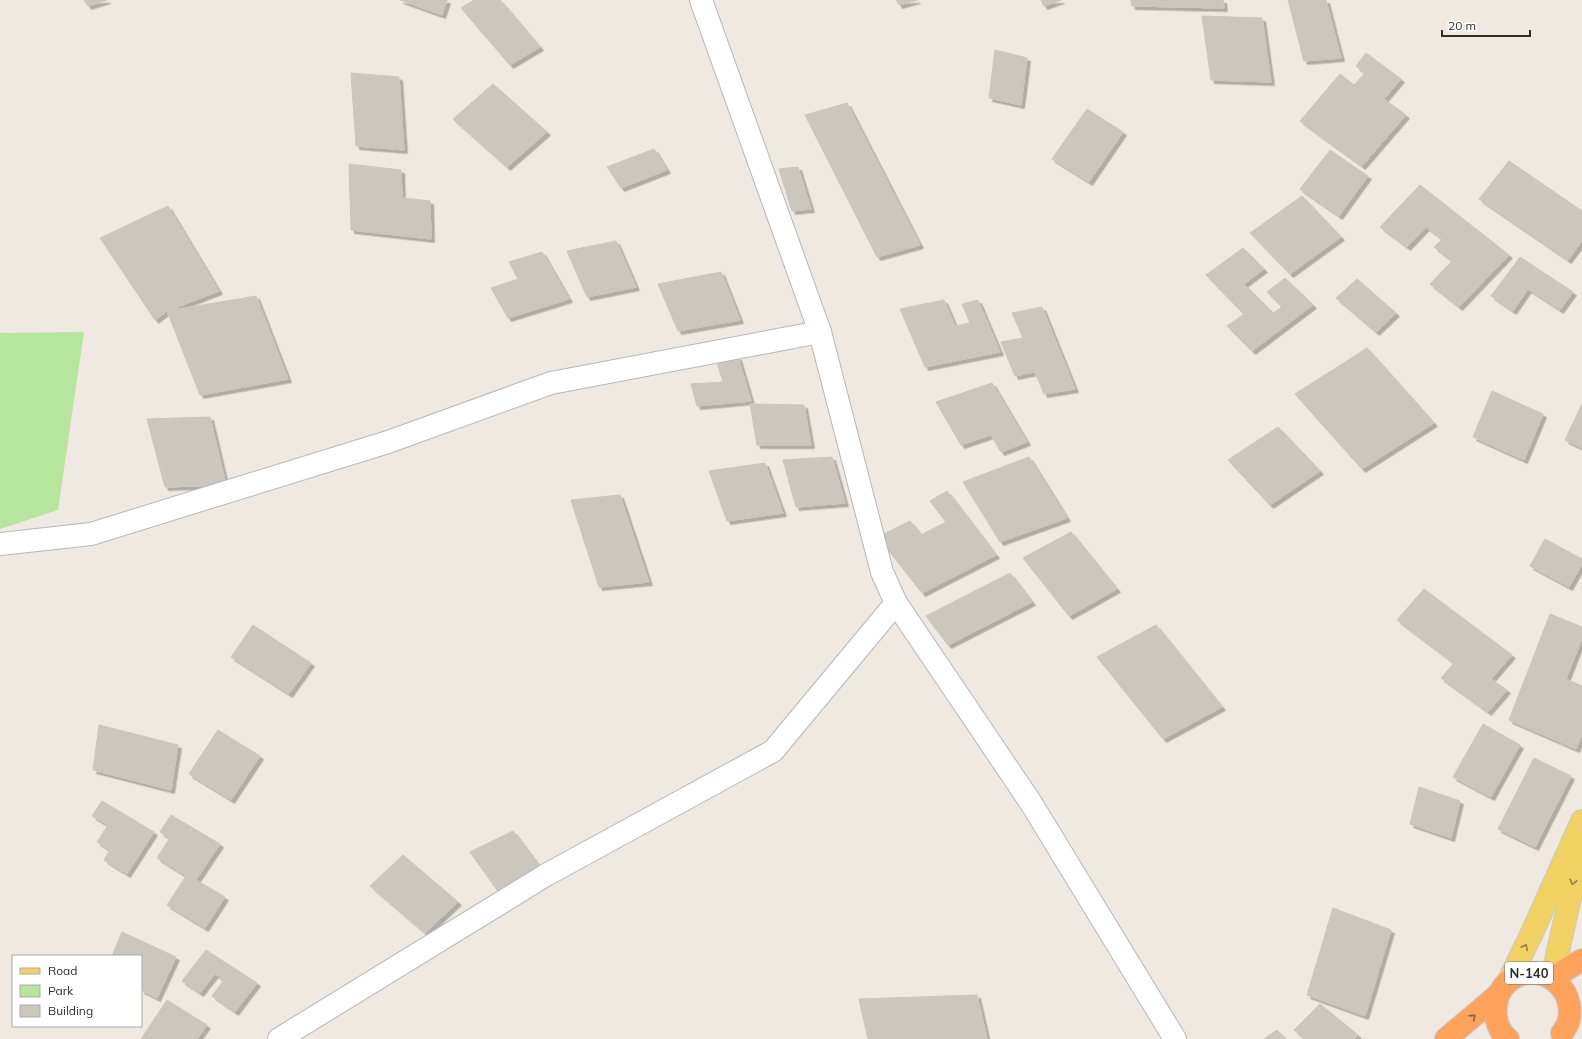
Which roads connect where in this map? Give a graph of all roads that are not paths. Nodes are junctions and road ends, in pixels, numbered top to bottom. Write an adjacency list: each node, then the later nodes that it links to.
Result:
1 (701, 0): 2 (street)
2 (820, 332): 3 (street); 4 (street)
3 (0, 544)
4 (896, 603): 12 (street); 13 (street)
5 (1582, 821): 9 (main road, one-way to 5)
6 (1582, 844): 8 (main road, one-way to 8)
7 (1582, 960): 8 (highway, N-140)
8 (1552, 978): 9 (highway, N-140); 11 (highway, N-140)
9 (1503, 988): 14 (highway, N-140, one-way to 9); 15 (highway, N-140)
10 (1582, 1018): 11 (highway, N-140)
11 (1559, 1036)
12 (279, 1039)
13 (1175, 1039)
14 (1446, 1039)
15 (1508, 1039)

